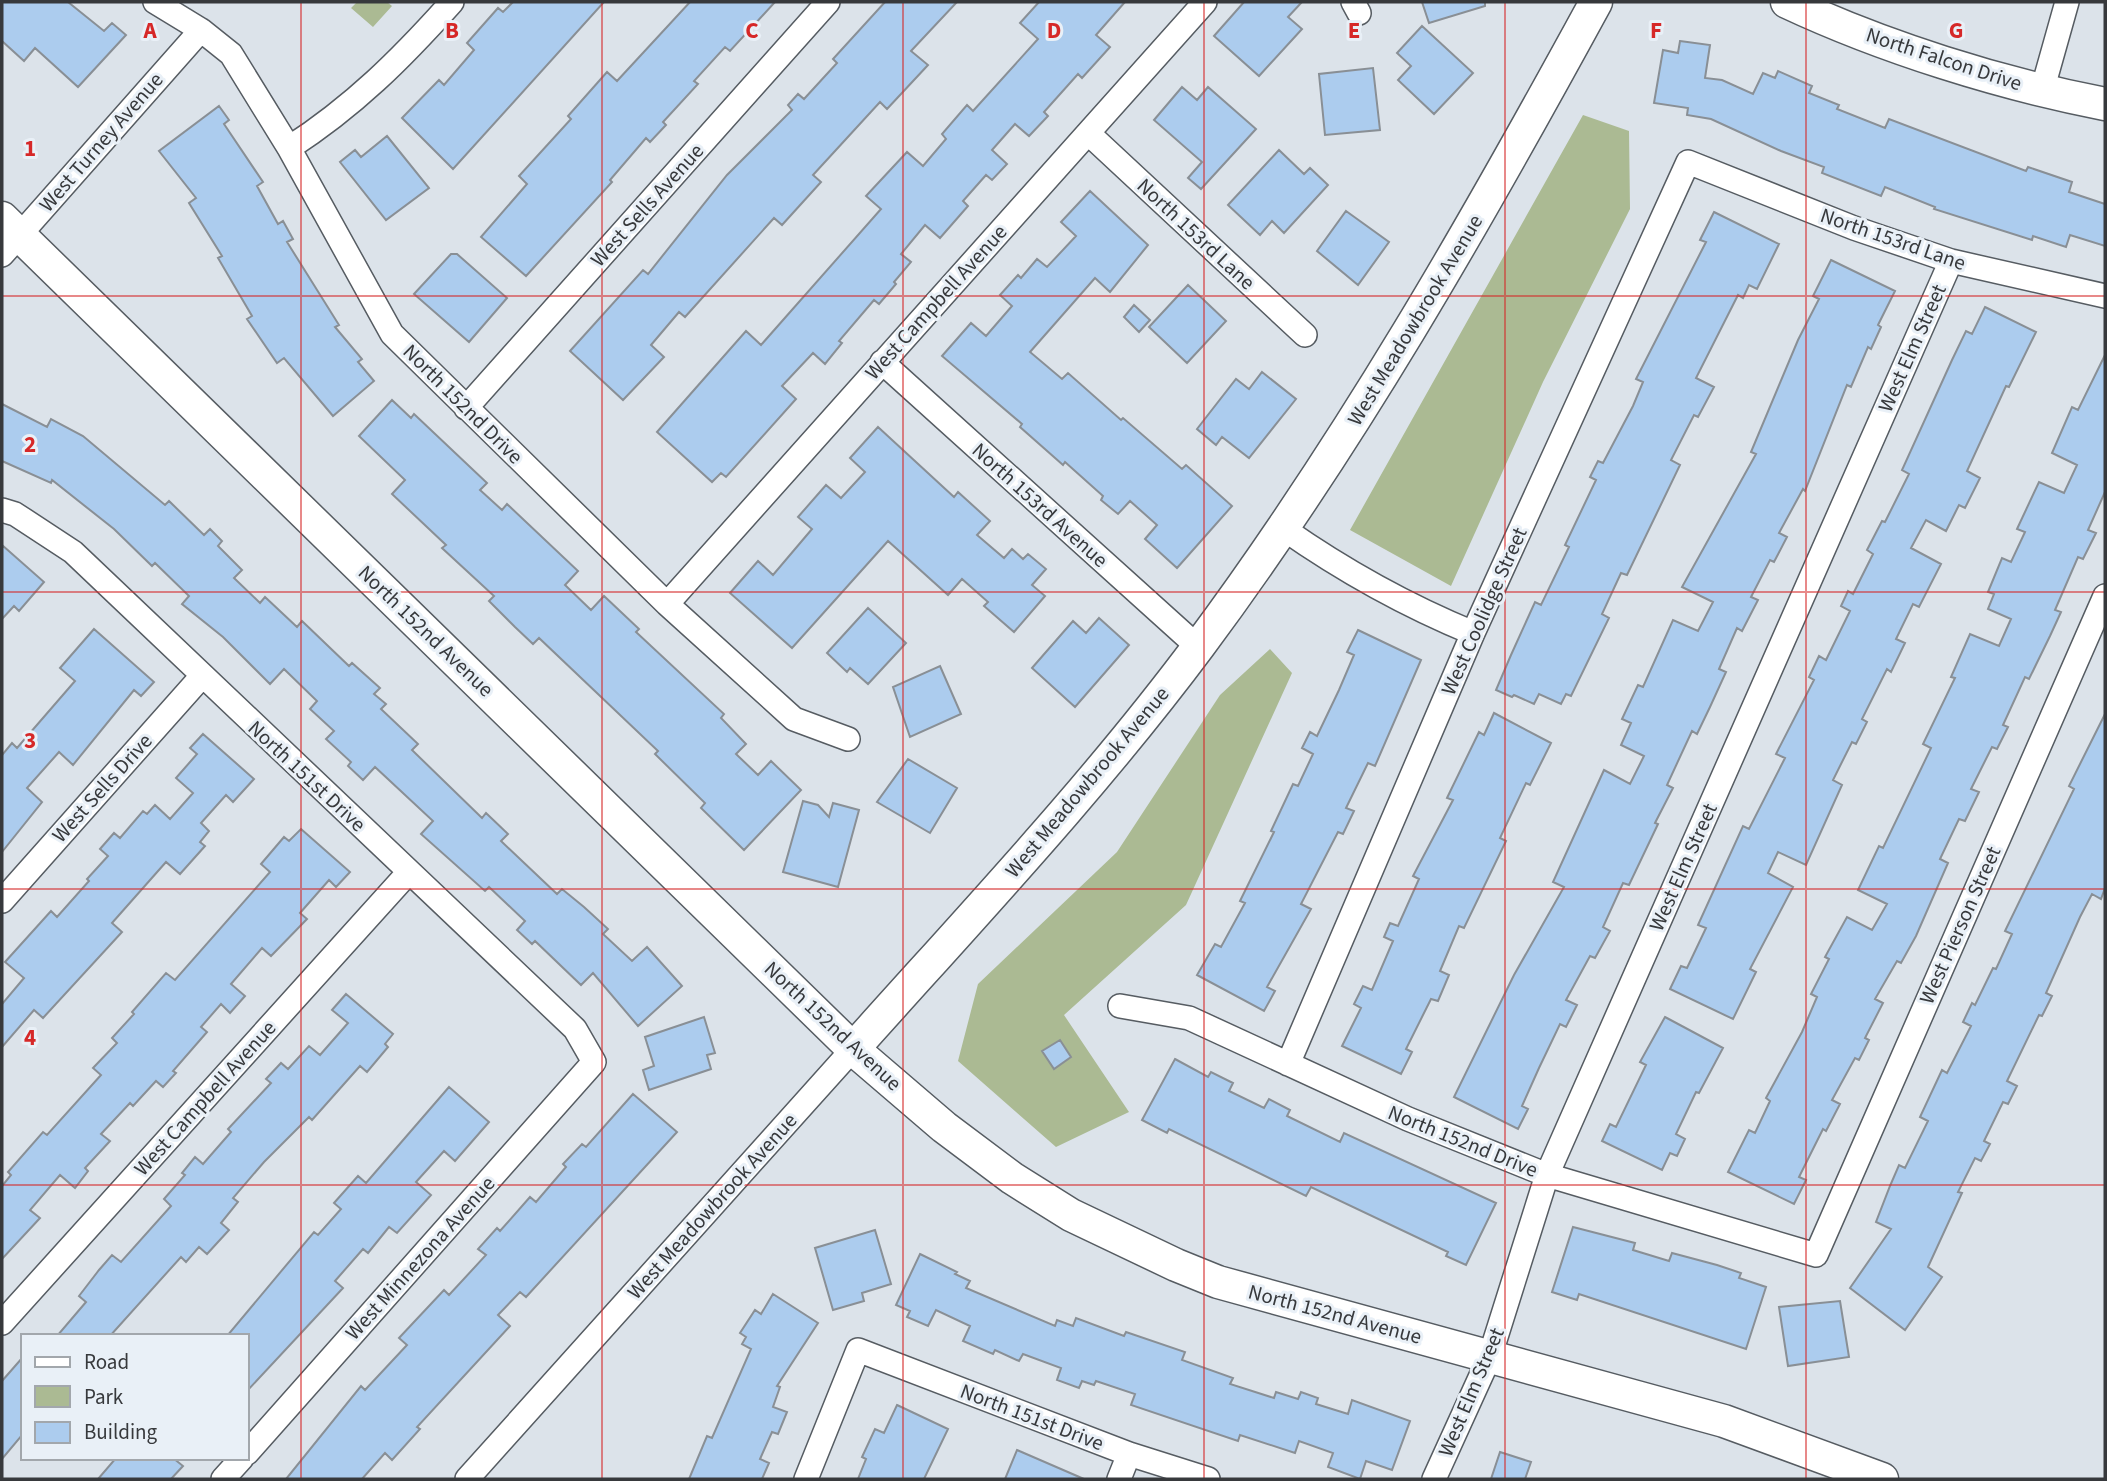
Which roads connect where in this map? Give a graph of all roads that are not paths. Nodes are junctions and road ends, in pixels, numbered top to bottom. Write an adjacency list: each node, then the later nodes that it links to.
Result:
1 (155, 2): 8 (street, North 152nd Drive)
2 (452, 2): 12 (street)
3 (828, 2): 19 (street, West Sells Avenue)
4 (1205, 2): 11 (street, West Campbell Avenue)
5 (1597, 2): 21 (street, West Meadowbrook Avenue)
6 (1787, 2): 9 (street, North Falcon Drive)
7 (2067, 2): 9 (street)
8 (201, 30): 12 (street, North 152nd Drive); 14 (street, West Turney Avenue)
9 (2042, 91): 10 (street, North Falcon Drive)
10 (2105, 104)
11 (1088, 133): 17 (street, North 153rd Lane); 18 (street, West Campbell Avenue)
12 (289, 148): 19 (street, North 152nd Drive)
13 (1688, 162): 15 (street, North 153rd Lane); 24 (street, West Coolidge Street)
14 (8, 236): 31 (street, North 152nd Avenue)
15 (1951, 261): 16 (street, North 153rd Lane); 34 (street, West Elm Street)
16 (2105, 296)
17 (1305, 335)
18 (882, 362): 23 (street, West Campbell Avenue); 25 (street, North 153rd Avenue)
19 (466, 408): 23 (street, North 152nd Drive)
20 (2, 510): 26 (street, North 151st Drive)
21 (1284, 529): 24 (street); 25 (street, West Meadowbrook Avenue)
22 (2105, 596): 35 (street, West Pierson Street)
23 (667, 604): 27 (street, North 152nd Drive)
24 (1473, 634): 33 (street, West Coolidge Street)
25 (1198, 647): 31 (street, West Meadowbrook Avenue)
26 (202, 676): 28 (street, North 151st Drive); 29 (street, West Sells Drive)
27 (848, 739)
28 (409, 872): 32 (street, North 151st Drive); 36 (street, West Campbell Avenue)
29 (2, 901)
30 (1120, 1006): 33 (street, North 152nd Drive)
31 (853, 1049): 37 (street, North 152nd Avenue); 41 (street, West Meadowbrook Avenue)
32 (594, 1062): 38 (street, West Minnezona Avenue)
33 (1288, 1064): 34 (street, North 152nd Drive)
34 (1547, 1175): 35 (street, North 152nd Drive); 37 (street, West Elm Street)
35 (1815, 1255)
36 (2, 1323)
37 (1490, 1356): 46 (street, West Elm Street); 47 (street, North 152nd Avenue)
38 (248, 1452)
39 (1129, 1454): 43 (street, North 151st Drive); 44 (street); 45 (street, North 151st Drive)
40 (240, 1460): 42 (street)
41 (472, 1478)
42 (223, 1479)
43 (806, 1479)
44 (1119, 1479)
45 (1208, 1479)
46 (1434, 1479)
47 (1882, 1479)

